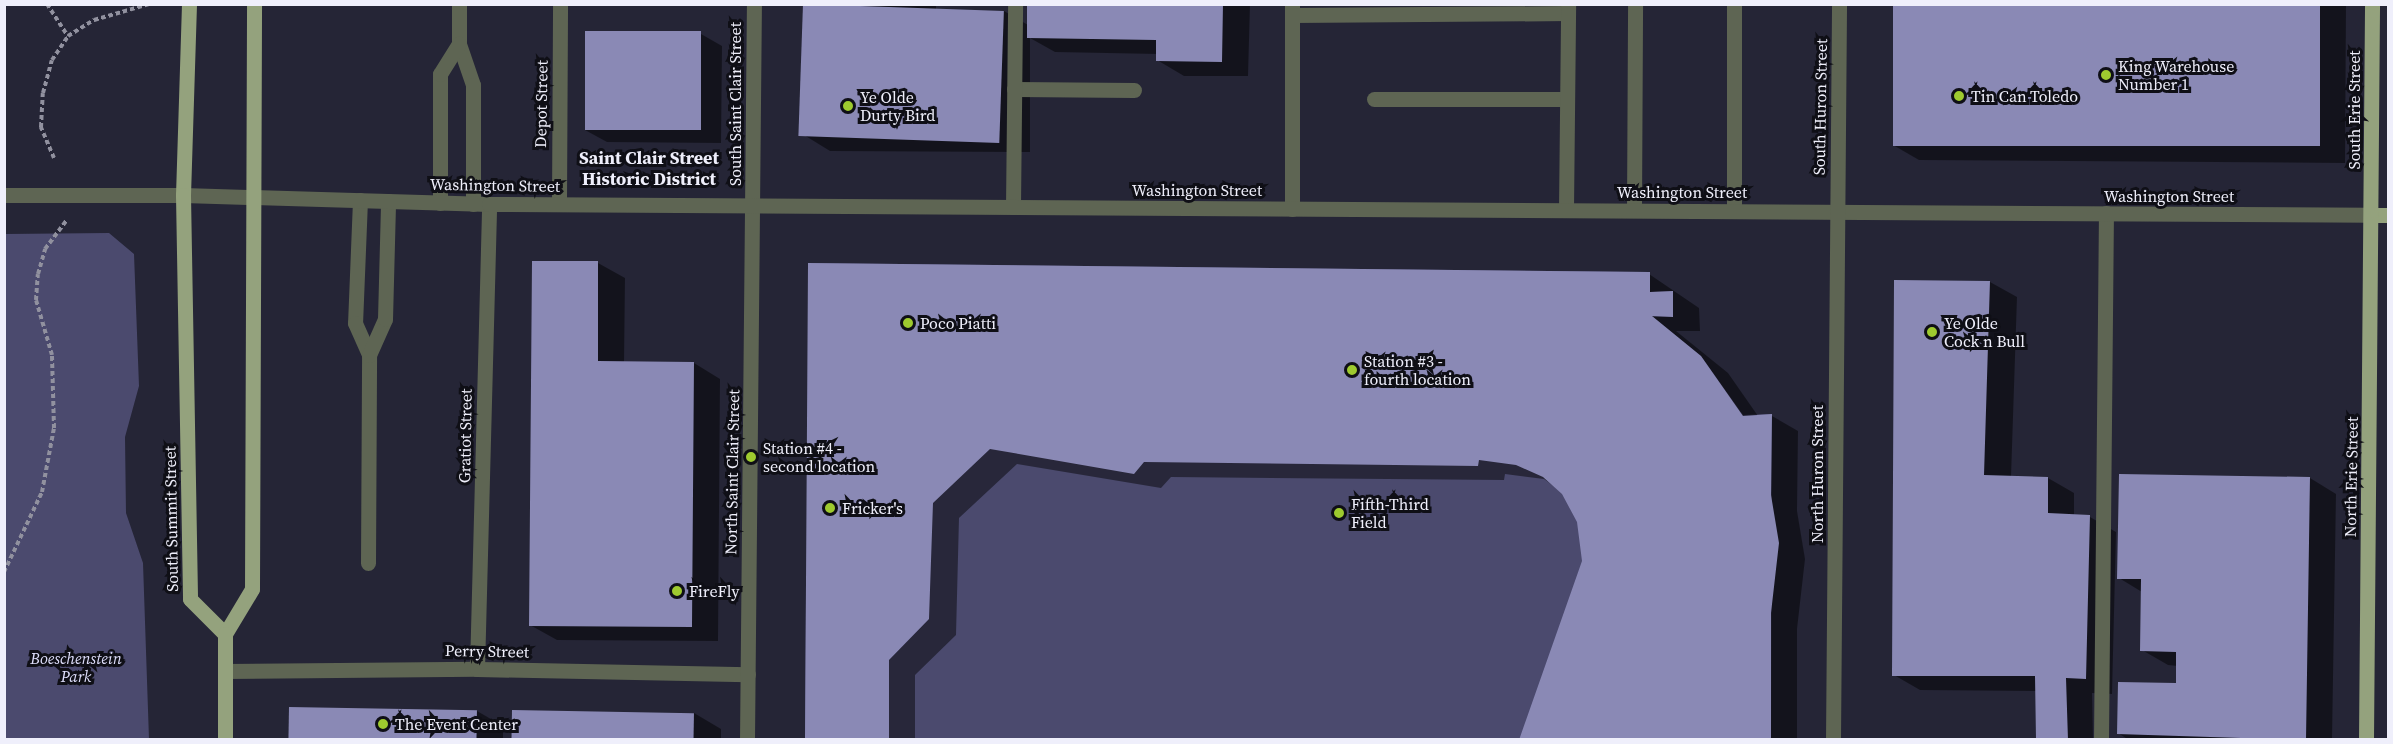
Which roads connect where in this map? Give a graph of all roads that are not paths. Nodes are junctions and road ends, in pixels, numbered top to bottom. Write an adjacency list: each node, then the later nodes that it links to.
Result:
1 (189, 4): 19 (main road, South Summit Street)
2 (254, 4): 20 (main road)
3 (459, 4): 13 (street)
4 (560, 4): 25 (street, Depot Street)
5 (754, 4): 26 (street, South Saint Clair Street)
6 (1015, 4): 14 (street)
7 (1635, 4): 30 (street)
8 (1734, 4): 31 (street)
9 (1839, 4): 32 (street, South Huron Street)
10 (2373, 4): 34 (main road, South Erie Street)
11 (1568, 9): 12 (street); 17 (street)
12 (1292, 10): 28 (street)
13 (459, 44): 23 (street); 24 (street, Gratiot Street)
14 (1014, 89): 15 (street); 27 (street)
15 (1134, 90)
16 (1374, 99): 17 (street)
17 (1568, 99): 29 (street)
18 (11, 195): 19 (street, Washington Street)
19 (183, 195): 20 (street, Washington Street); 38 (main road, South Summit Street)
20 (253, 198): 21 (street, Washington Street); 38 (main road)
21 (360, 200): 22 (street, Washington Street); 36 (street)
22 (388, 201): 23 (street, Washington Street); 36 (street)
23 (440, 203): 24 (street, Washington Street)
24 (481, 204): 25 (street, Washington Street); 39 (street, Gratiot Street)
25 (559, 204): 26 (street, Washington Street)
26 (752, 205): 27 (street, Washington Street); 41 (street, North Saint Clair Street)
27 (1013, 207): 28 (street, Washington Street)
28 (1292, 209): 29 (street, Washington Street)
29 (1566, 210): 30 (street, Washington Street)
30 (1634, 210): 31 (street, Washington Street)
31 (1734, 210): 32 (street, Washington Street)
32 (1837, 210): 33 (street, Washington Street); 44 (street, North Huron Street)
33 (2106, 213): 34 (street, Washington Street); 45 (street)
34 (2371, 215): 35 (main road, Washington Street); 46 (main road, North Erie Street)
35 (2388, 215)
36 (369, 355): 37 (street)
37 (368, 563)
38 (225, 634): 40 (main road)
39 (477, 669): 40 (street, Perry Street); 41 (street, Perry Street)
40 (225, 671): 42 (main road)
41 (748, 674): 43 (street, North Saint Clair Street)
42 (225, 740)
43 (747, 740)
44 (1833, 740)
45 (2101, 740)
46 (2366, 740)

